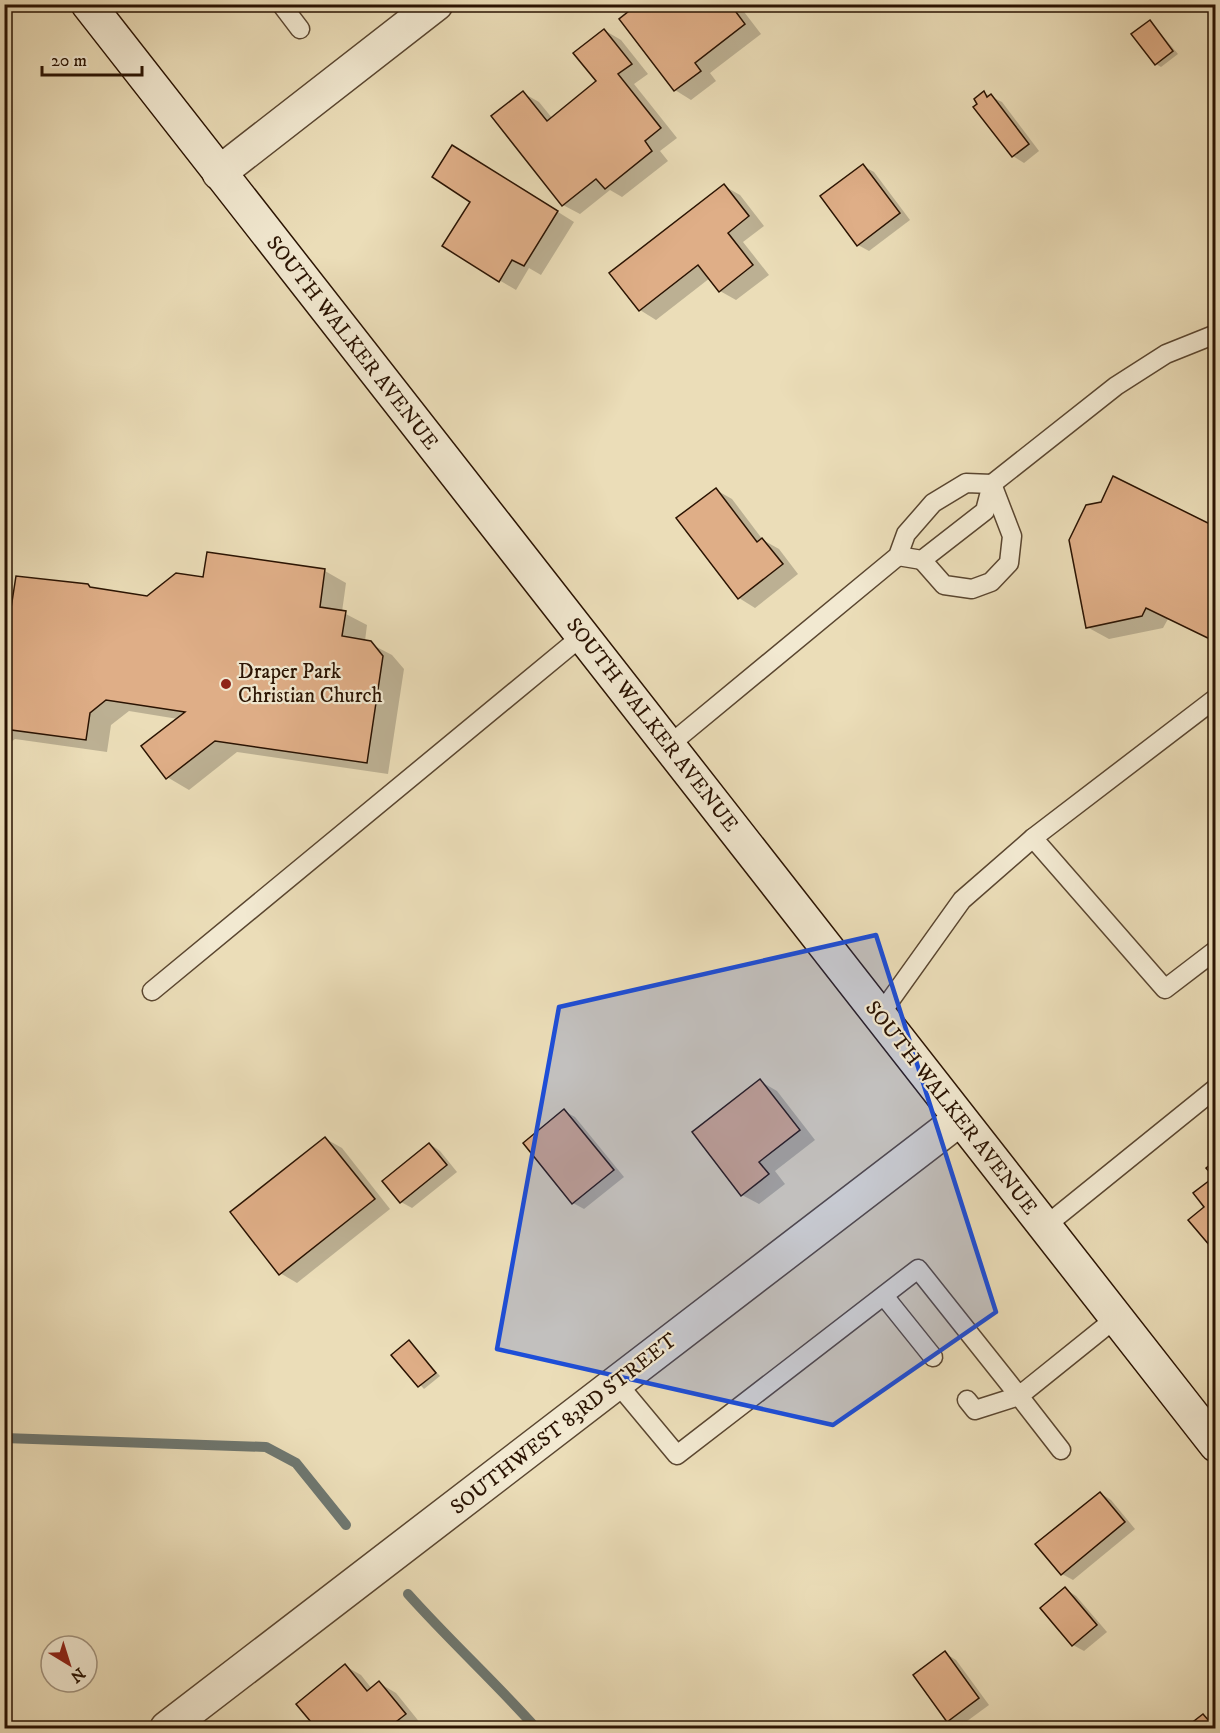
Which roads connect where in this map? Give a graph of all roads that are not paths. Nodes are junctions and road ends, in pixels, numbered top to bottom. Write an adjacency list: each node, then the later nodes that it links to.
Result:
1 (280, 4): 4 (lane)
2 (435, 4): 5 (main road)
3 (98, 8): 5 (main road, SOUTH WALKER AVENUE)
4 (300, 29)
5 (219, 173): 10 (main road, SOUTH WALKER AVENUE)
6 (1215, 334): 7 (lane)
7 (992, 483): 8 (lane); 9 (lane); 9 (lane)
8 (898, 556): 9 (lane); 12 (lane)
9 (922, 560)
10 (582, 636): 12 (main road, SOUTH WALKER AVENUE); 15 (lane)
11 (1215, 698): 13 (lane)
12 (668, 746): 16 (main road, SOUTH WALKER AVENUE)
13 (1033, 838): 14 (lane); 16 (lane)
14 (1215, 950)
15 (152, 991)
16 (879, 1016): 18 (main road, SOUTH WALKER AVENUE)
17 (1215, 1088): 19 (lane)
18 (960, 1119): 19 (main road, SOUTH WALKER AVENUE); 23 (main road, SOUTHWEST 83RD STREET)
19 (1044, 1227): 21 (main road, SOUTH WALKER AVENUE)
20 (884, 1296): 22 (lane); 23 (lane); 24 (lane)
21 (1116, 1318): 24 (lane); 26 (main road, SOUTH WALKER AVENUE)
22 (933, 1357)
23 (617, 1383): 28 (main road, SOUTHWEST 83RD STREET)
24 (1019, 1396): 25 (lane); 27 (lane)
25 (967, 1400)
26 (1215, 1445)
27 (1061, 1450)
28 (180, 1725)

